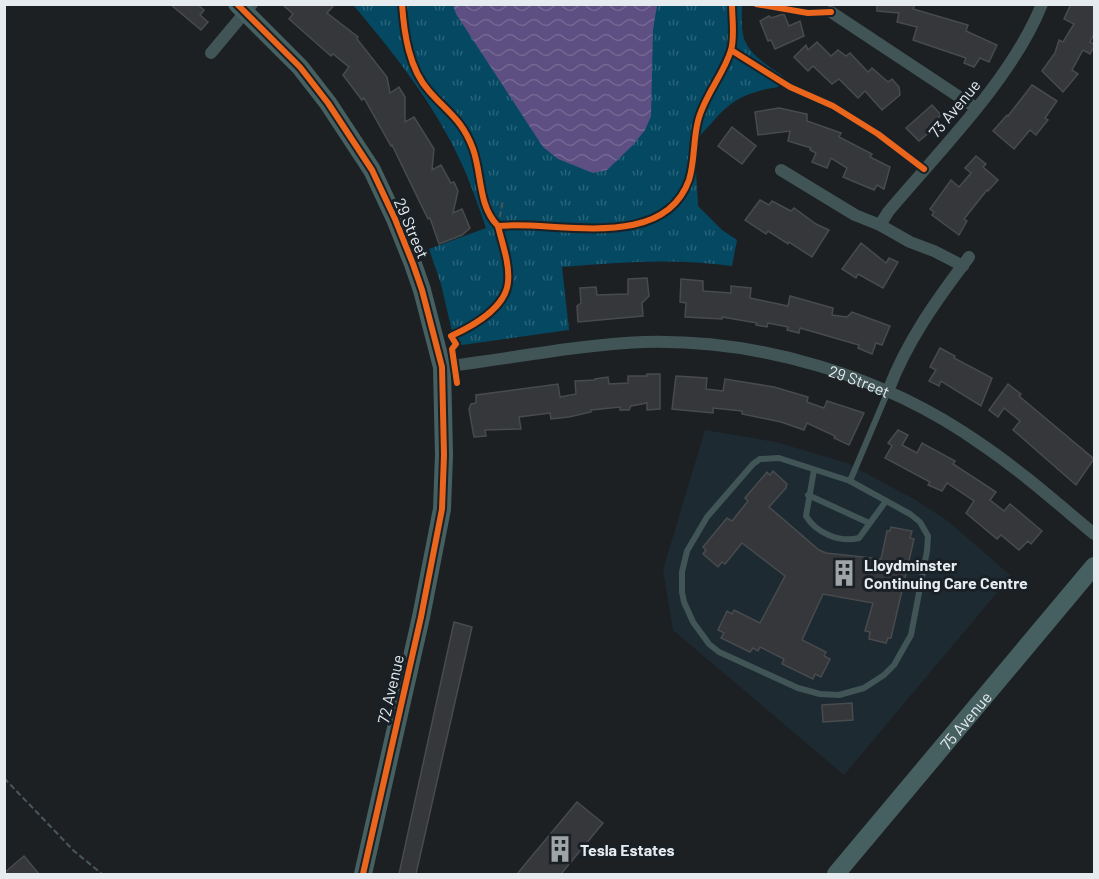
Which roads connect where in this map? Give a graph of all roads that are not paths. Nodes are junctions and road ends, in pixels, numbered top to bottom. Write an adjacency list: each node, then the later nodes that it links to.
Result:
1 (1042, 4): 5 (street, 73 Avenue)
2 (245, 7): 4 (street); 8 (street, 29 Street)
3 (831, 12): 5 (street)
4 (211, 53)
5 (976, 108): 7 (street, 73 Avenue)
6 (780, 170): 7 (street)
7 (880, 225): 9 (street)
8 (441, 367): 9 (street, 29 Street); 14 (street, 29 Street)
9 (888, 390): 11 (lane); 16 (street, 29 Street)
10 (814, 470): 11 (lane); 12 (lane); 13 (lane)
11 (850, 481): 13 (lane)
12 (808, 495): 15 (lane); 15 (lane)
13 (886, 501): 15 (lane)
14 (442, 510): 18 (street, 72 Avenue)
15 (869, 523)
16 (1095, 534)
17 (1095, 566): 19 (street, 75 Avenue)
18 (363, 874)
19 (836, 874)

